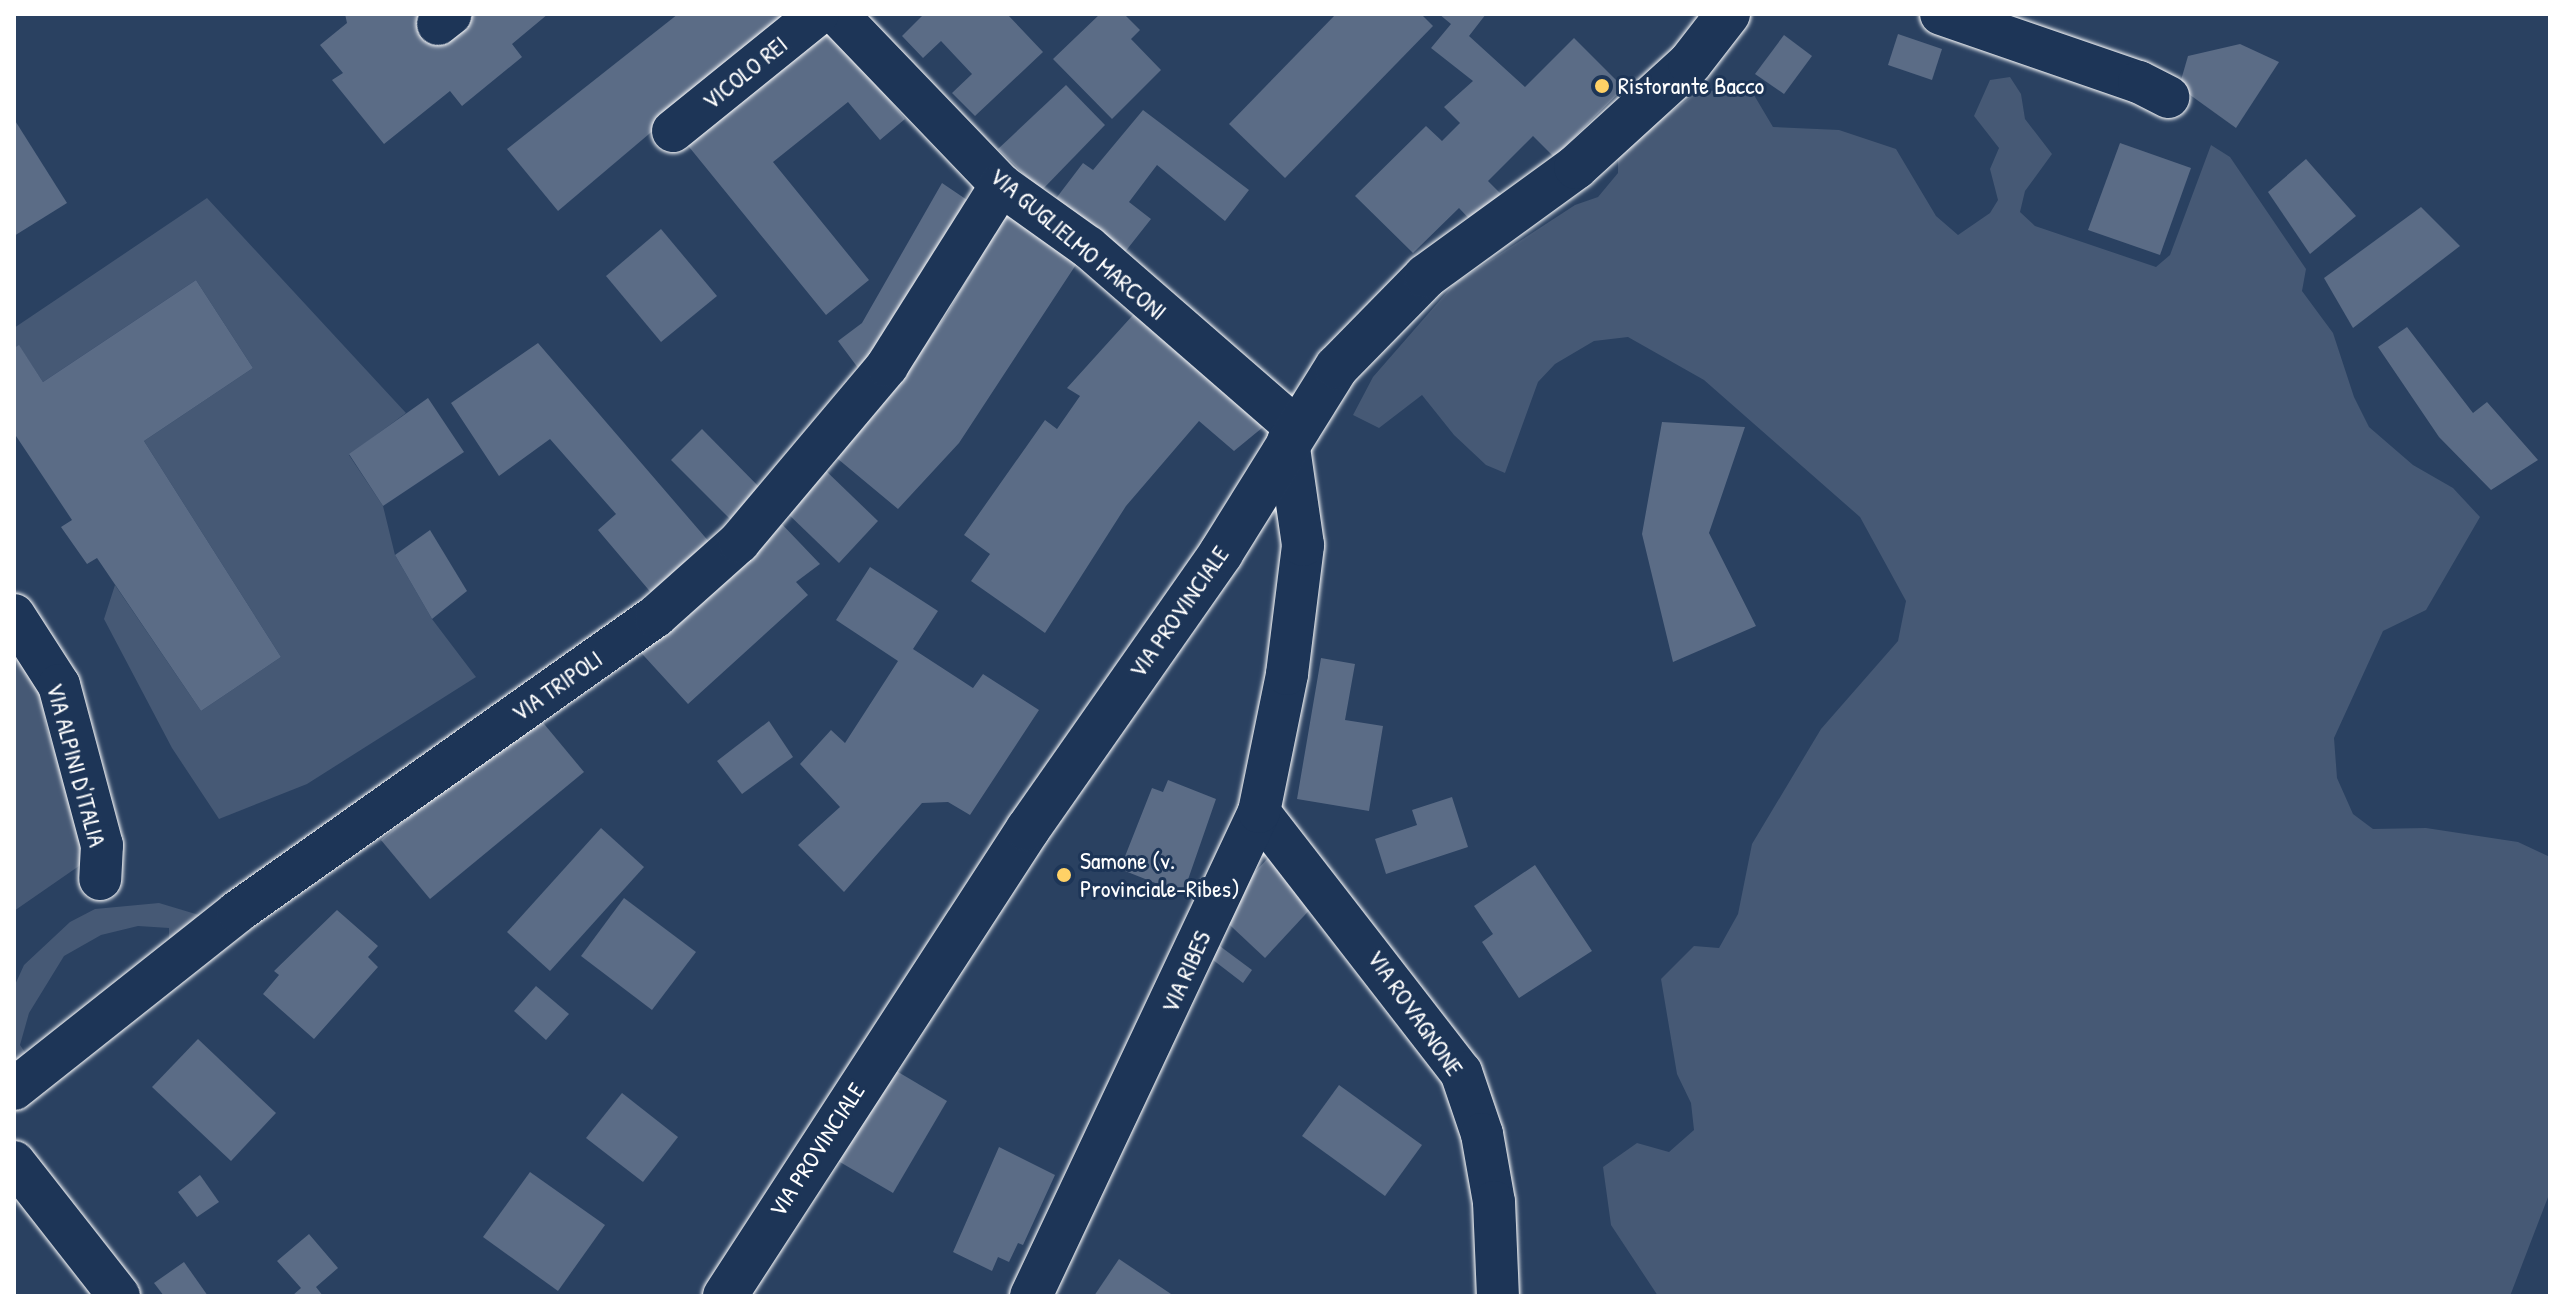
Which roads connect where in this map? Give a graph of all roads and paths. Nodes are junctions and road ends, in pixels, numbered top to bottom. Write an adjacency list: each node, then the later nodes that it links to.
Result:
1 (818, 14): 6 (street, VICOLO REI)
2 (837, 14): 7 (street, VIA GUGLIELMO MARCONI)
3 (1728, 14): 8 (main road, VIA PROVINCIALE)
4 (1941, 14): 5 (street)
5 (2168, 97)
6 (673, 131)
7 (1001, 185): 8 (street, VIA GUGLIELMO MARCONI); 12 (street, VIA TRIPOLI)
8 (1293, 435): 10 (street, VIA RIBES); 15 (main road, VIA PROVINCIALE)
9 (14, 615): 11 (street, VIA ALPINI D'ITALIA)
10 (1259, 812): 16 (street, VIA RIBES); 17 (street, VIA ROVAGNONE)
11 (100, 879)
12 (14, 1089)
13 (14, 1162): 14 (street)
14 (119, 1296)
15 (725, 1296)
16 (1031, 1296)
17 (1498, 1296)

